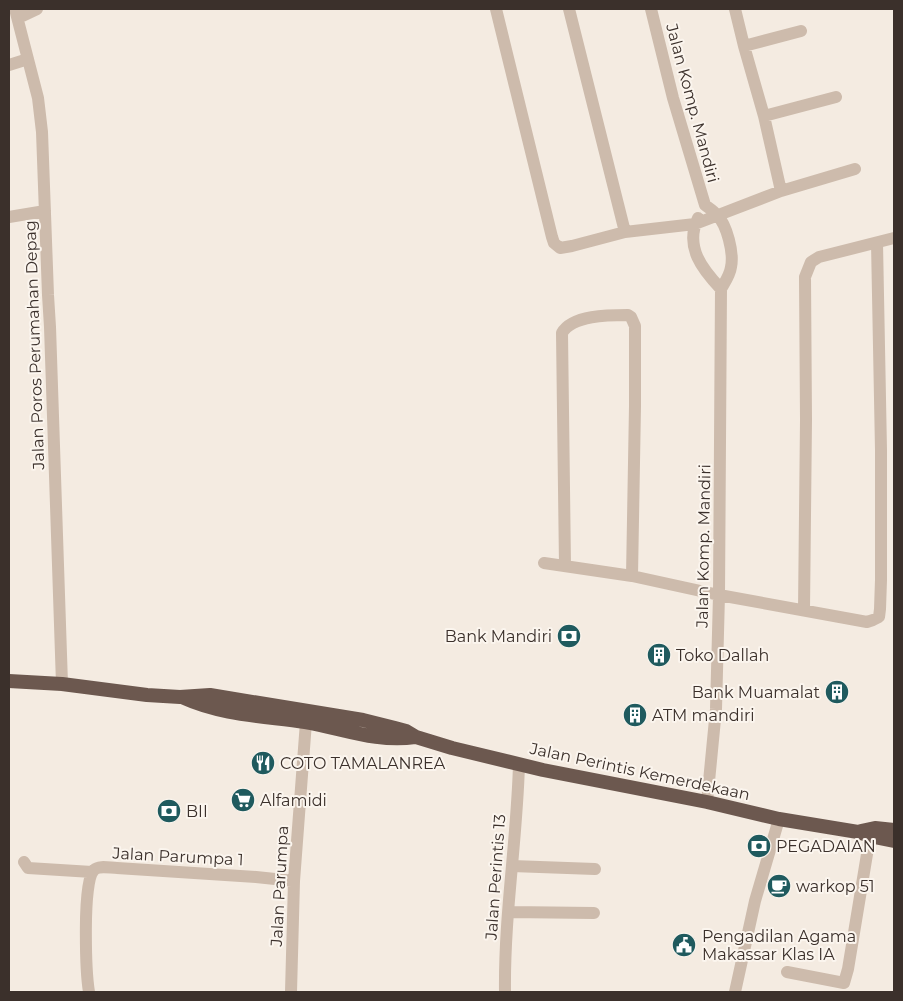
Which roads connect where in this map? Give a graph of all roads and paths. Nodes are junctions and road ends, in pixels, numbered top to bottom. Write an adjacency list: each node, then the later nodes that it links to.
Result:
1 (37, 9): 6 (street)
2 (496, 9): 20 (street)
3 (570, 9): 20 (street)
4 (651, 9): 15 (street, Jalan Komp. Mandiri)
5 (735, 9): 8 (street)
6 (16, 14): 9 (street, Jalan Poros Perumahan Depag)
7 (801, 31): 8 (street)
8 (744, 46): 12 (street)
9 (28, 59): 10 (street); 16 (street, Jalan Poros Perumahan Depag)
10 (9, 65)
11 (836, 97): 12 (street)
12 (764, 116): 14 (street)
13 (855, 169): 14 (street)
14 (782, 191): 17 (street)
15 (705, 205): 17 (street, Jalan Komp. Mandiri); 19 (street, Jalan Komp. Mandiri)
16 (45, 212): 18 (street); 30 (street, Jalan Poros Perumahan Depag)
17 (719, 216): 19 (street); 23 (street, Jalan Komp. Mandiri)
18 (9, 217)
19 (695, 224): 20 (street); 23 (street, Jalan Komp. Mandiri)
20 (626, 232)
21 (894, 238): 22 (street)
22 (877, 243): 28 (street); 28 (street)
23 (722, 289): 27 (street, Jalan Komp. Mandiri)
24 (544, 563): 25 (street)
25 (565, 566): 26 (street); 26 (street)
26 (632, 576): 27 (street)
27 (720, 595): 28 (street); 35 (street, Jalan Komp. Mandiri)
28 (804, 610)
29 (9, 680): 30 (highway, Jalan Perintis Kemerdekaan)
30 (62, 684): 31 (highway, Jalan Perintis Kemerdekaan)
31 (180, 697): 32 (highway, Jalan Perintis Kemerdekaan); 33 (highway, Jalan Perintis Kemerdekaan)
32 (306, 722): 33 (highway, Jalan Perintis Kemerdekaan); 44 (street, Jalan Parumpa)
33 (416, 737): 34 (highway, Jalan Perintis Kemerdekaan)
34 (519, 764): 35 (highway, Jalan Perintis Kemerdekaan); 41 (street, Jalan Perintis 13)
35 (708, 802): 36 (highway, Jalan Perintis Kemerdekaan)
36 (779, 819): 38 (highway, Jalan Perintis Kemerdekaan); 51 (street)
37 (894, 830): 38 (highway, Jalan Perintis Kemerdekaan)
38 (864, 834): 39 (highway, Jalan Perintis Kemerdekaan); 47 (street)
39 (894, 841)
40 (24, 862): 43 (street)
41 (512, 866): 42 (street); 45 (street, Jalan Perintis 13)
42 (595, 869)
43 (92, 872): 44 (street, Jalan Parumpa 1); 48 (street, Jalan Parumpa 1)
44 (294, 881): 49 (street, Jalan Parumpa)
45 (509, 912): 46 (street); 50 (street, Jalan Perintis 13)
46 (594, 913)
47 (787, 972)
48 (89, 992)
49 (291, 992)
50 (505, 992)
51 (735, 992)

